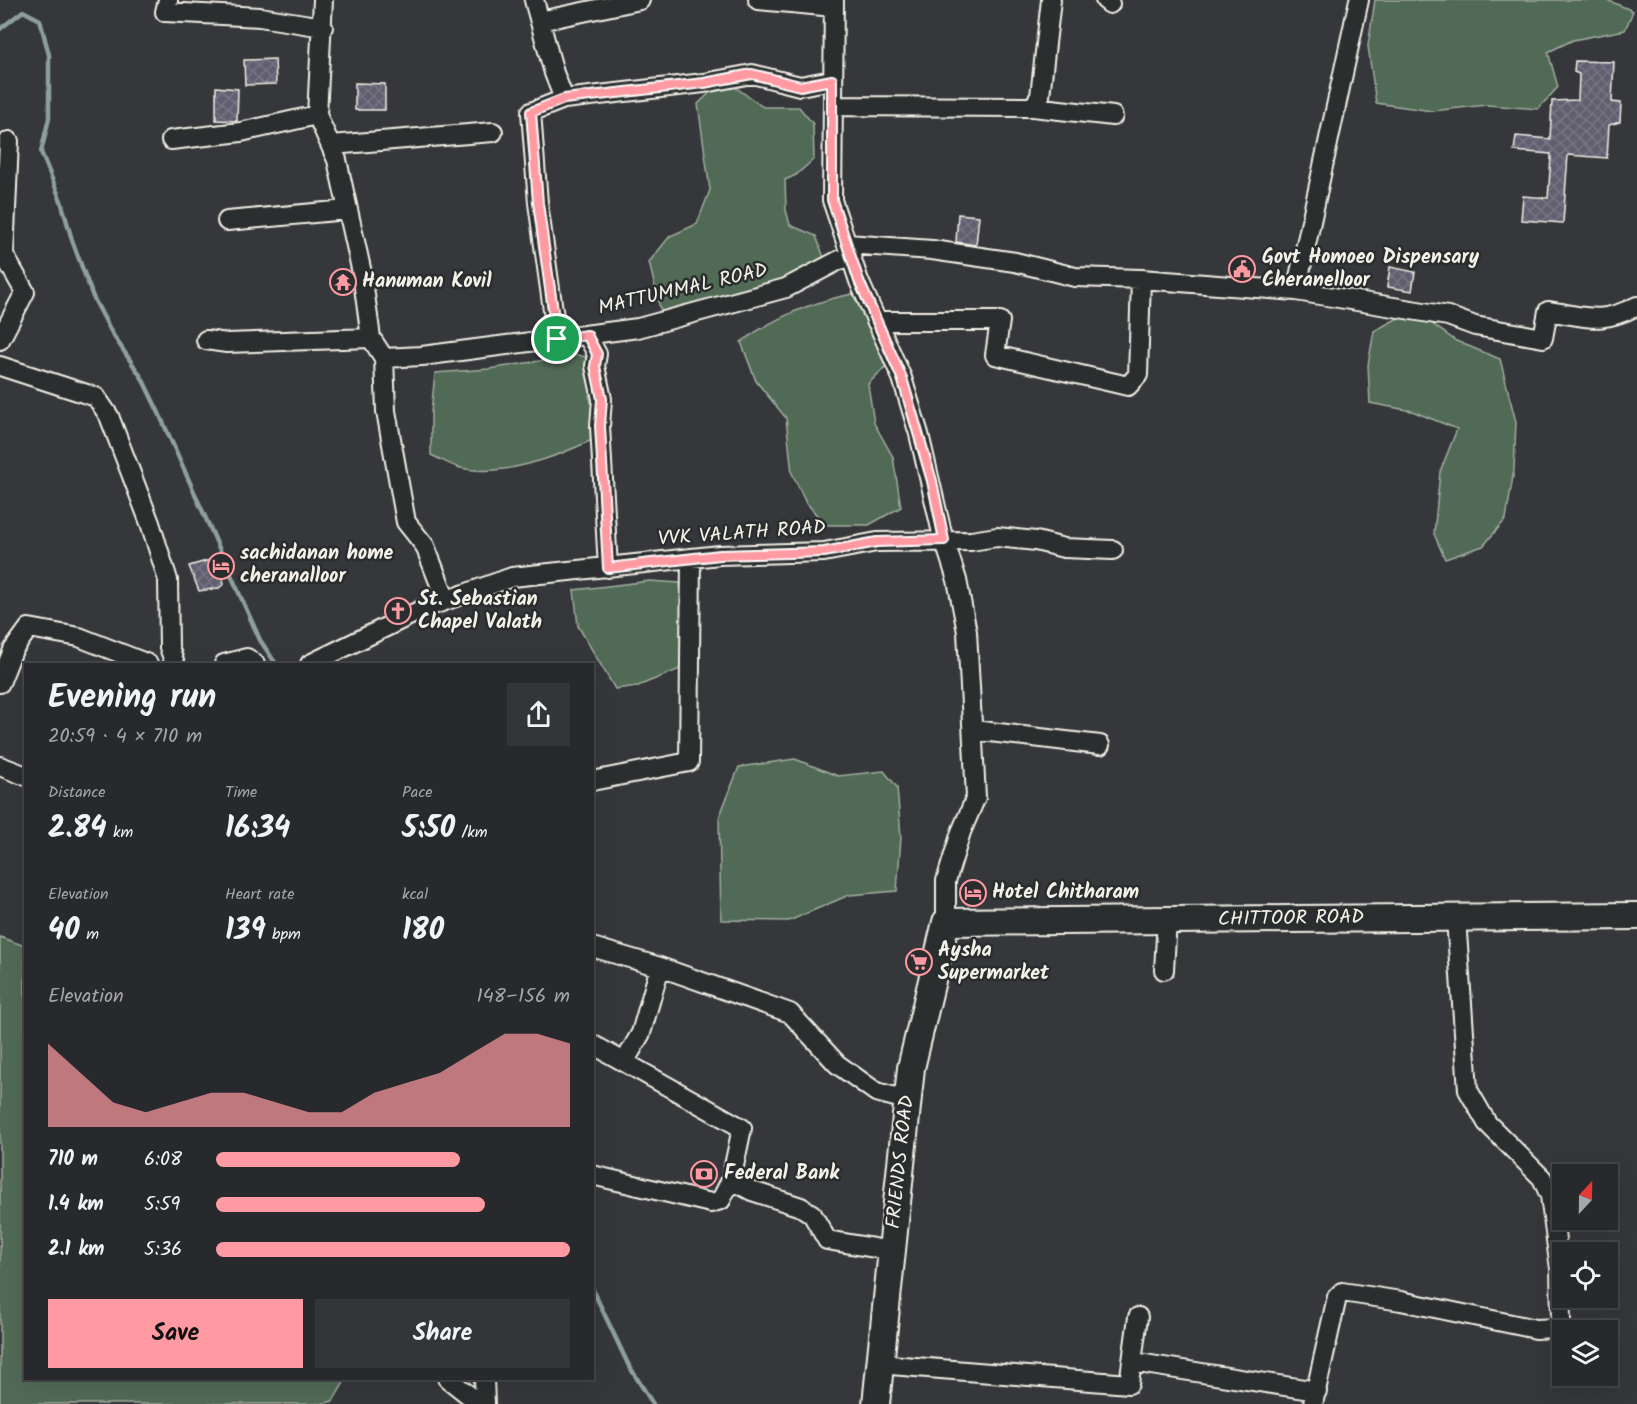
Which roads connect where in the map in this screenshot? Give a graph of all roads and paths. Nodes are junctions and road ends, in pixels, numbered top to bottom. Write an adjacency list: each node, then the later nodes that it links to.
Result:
1 (168, 0): 10 (street)
2 (323, 0): 10 (street)
3 (534, 0): 9 (street)
4 (640, 0): 9 (street)
5 (758, 0): 8 (street)
6 (1051, 0): 14 (street)
7 (1359, 0): 26 (street)
8 (834, 3): 11 (street)
9 (540, 21): 12 (street)
10 (323, 27): 15 (street)
11 (832, 80): 12 (street); 13 (street)
12 (564, 99): 31 (street)
13 (832, 106): 14 (street); 24 (street)
14 (1034, 107): 16 (street)
15 (317, 115): 18 (street); 20 (street)
16 (1113, 116)
17 (494, 132): 20 (street)
18 (171, 140)
19 (9, 141): 21 (street)
20 (332, 145): 22 (street)
21 (4, 189): 32 (street)
22 (347, 210): 23 (street); 30 (street)
23 (227, 221)
24 (849, 249): 25 (street); 28 (street); 29 (street, MATTUMMAL ROAD)
25 (1141, 279): 26 (street); 28 (street)
26 (1296, 291): 27 (street)
27 (1637, 306)
28 (876, 321): 36 (street)
29 (587, 335): 31 (street, MATTUMMAL ROAD); 39 (street)
30 (371, 338): 33 (street); 34 (street)
31 (557, 339): 34 (street, MATTUMMAL ROAD)
32 (0, 340)
33 (206, 340)
34 (384, 358): 40 (street)
35 (0, 366): 42 (street)
36 (944, 540): 37 (street, VVK VALATH ROAD); 38 (street, VVK VALATH ROAD); 47 (street)
37 (1113, 550)
38 (692, 558): 39 (street, VVK VALATH ROAD); 51 (street)
39 (608, 568): 40 (street, VVK VALATH ROAD)
40 (446, 600): 45 (street, VVK VALATH ROAD)
41 (145, 663): 46 (street)
42 (175, 663)
43 (228, 663): 44 (street)
44 (254, 663)
45 (312, 663)
46 (0, 683)
47 (973, 730): 48 (street); 55 (street)
48 (1100, 745)
49 (0, 766): 50 (street)
50 (24, 775)
51 (594, 781)
52 (1637, 916): 53 (main road, CHITTOOR ROAD)
53 (1456, 918): 54 (main road, CHITTOOR ROAD); 70 (street)
54 (1167, 920): 55 (main road, CHITTOOR ROAD); 58 (street)
55 (946, 922): 61 (main road, FRIENDS ROAD)
56 (594, 948): 57 (street)
57 (660, 967): 60 (street); 61 (street)
58 (1164, 970)
59 (594, 1045): 60 (street)
60 (625, 1062): 63 (street)
61 (907, 1100): 64 (main road, FRIENDS ROAD)
62 (594, 1175): 63 (street)
63 (731, 1180): 64 (street)
64 (892, 1251): 67 (main road, FRIENDS ROAD)
65 (1138, 1317): 66 (street)
66 (1132, 1362): 67 (street); 70 (street)
67 (878, 1364): 73 (main road, FRIENDS ROAD)
68 (450, 1380): 71 (street)
69 (484, 1380): 72 (street)
70 (1315, 1397)
71 (480, 1404)
72 (484, 1404)
73 (876, 1404)

